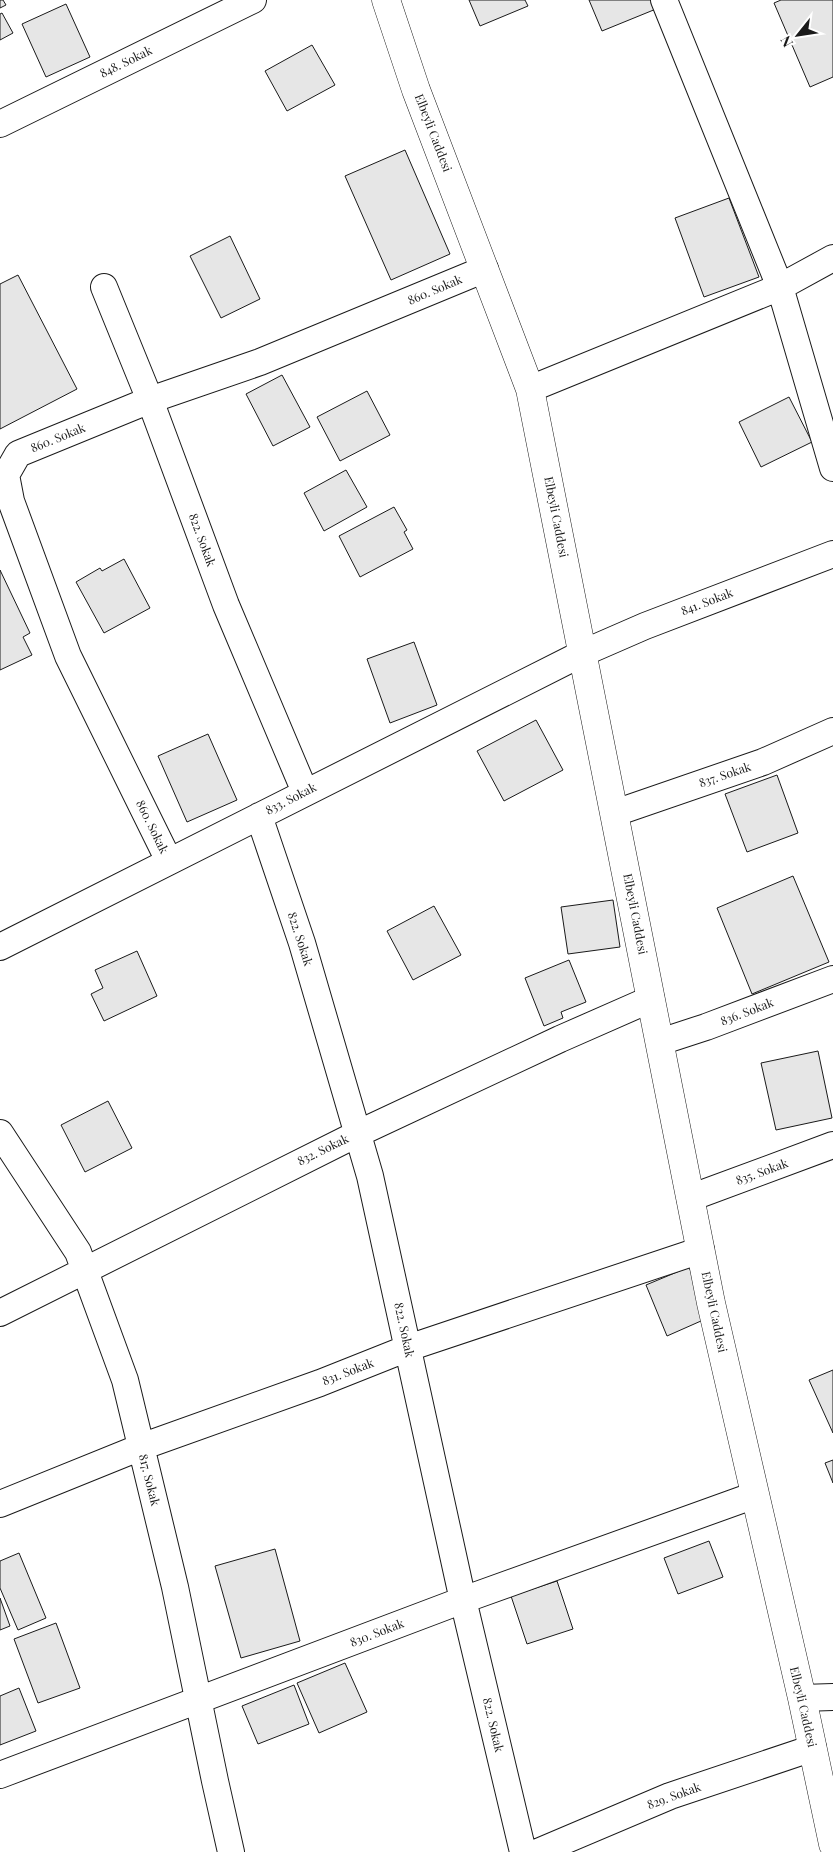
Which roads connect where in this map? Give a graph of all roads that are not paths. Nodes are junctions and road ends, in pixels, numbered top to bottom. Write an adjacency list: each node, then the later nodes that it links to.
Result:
1 (253, 0): 4 (street, 848. Sokak)
2 (386, 0): 6 (street, Elbeyli Caddesi)
3 (664, 0): 8 (street)
4 (0, 124)
5 (833, 258): 8 (street)
6 (485, 270): 9 (street, Elbeyli Caddesi); 10 (street, 860. Sokak)
7 (104, 286): 10 (street, 822. Sokak)
8 (780, 287): 9 (street); 11 (street)
9 (530, 389): 13 (street, Elbeyli Caddesi)
10 (150, 400): 15 (street, 822. Sokak); 18 (street, 860. Sokak)
11 (833, 468)
12 (833, 554): 13 (street, 841. Sokak)
13 (583, 653): 15 (street, 833. Sokak); 16 (street, Elbeyli Caddesi)
14 (833, 730): 16 (street, 837. Sokak)
15 (305, 792): 17 (street, 833. Sokak)
16 (615, 813): 21 (street, Elbeyli Caddesi)
17 (259, 816): 18 (street, 833. Sokak); 24 (street, 822. Sokak)
18 (169, 861): 19 (street, 833. Sokak)
19 (0, 947)
20 (833, 979): 22 (street, 836. Sokak)
21 (651, 999): 22 (street, Elbeyli Caddesi); 24 (street, 832. Sokak)
22 (660, 1042): 26 (street, Elbeyli Caddesi)
23 (0, 1133): 28 (street, 817. Sokak)
24 (357, 1134): 28 (street, 832. Sokak); 30 (street, 822. Sokak)
25 (833, 1145): 26 (street, 835. Sokak)
26 (690, 1198): 27 (street, Elbeyli Caddesi)
27 (701, 1250): 30 (street, 831. Sokak); 32 (street, Elbeyli Caddesi)
28 (85, 1270): 29 (street, 832. Sokak); 31 (street, 817. Sokak)
29 (0, 1313)
30 (408, 1348): 31 (street, 831. Sokak); 34 (street, 822. Sokak)
31 (141, 1447): 33 (street, 831. Sokak); 37 (street, 817. Sokak)
32 (755, 1495): 34 (street, 830. Sokak); 36 (street, Elbeyli Caddesi)
33 (0, 1504)
34 (463, 1600): 37 (street, 830. Sokak); 42 (street, 822. Sokak)
35 (833, 1697): 36 (street)
36 (802, 1698): 38 (street, Elbeyli Caddesi)
37 (199, 1701): 39 (street, 830. Sokak); 41 (street, 817. Sokak)
38 (813, 1748): 40 (street, Elbeyli Caddesi); 43 (street, 829. Sokak)
39 (0, 1775)
40 (833, 1844)
41 (231, 1852)
42 (524, 1852)
43 (538, 1852)

